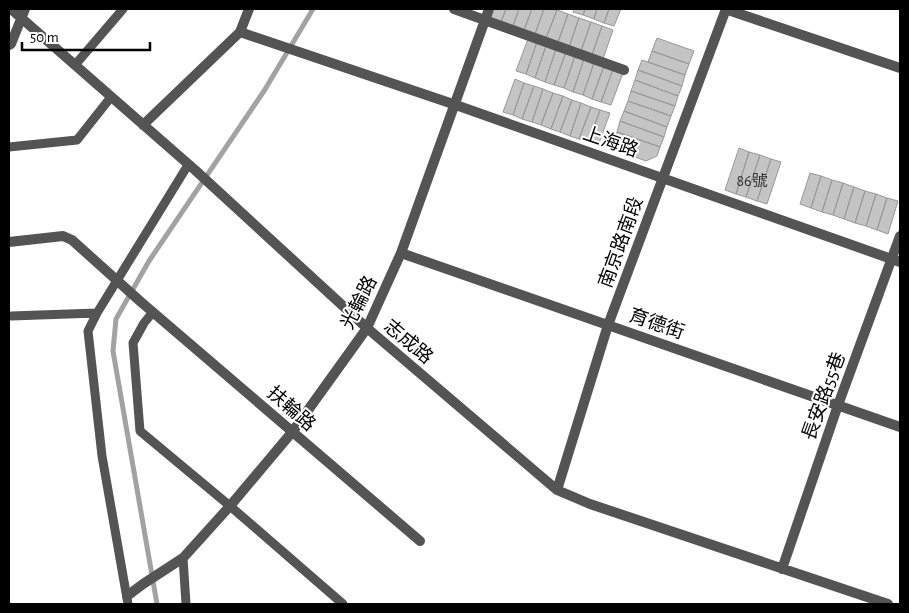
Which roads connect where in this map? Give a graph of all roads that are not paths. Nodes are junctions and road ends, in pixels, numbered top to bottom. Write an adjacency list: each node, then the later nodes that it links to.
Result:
1 (11, 9): 7 (street)
2 (123, 9): 11 (lane)
3 (249, 9): 9 (street)
4 (454, 9): 8 (street)
5 (489, 9): 8 (street, 光輪路)
6 (725, 9): 12 (street); 19 (street, 南京路南段)
7 (23, 13): 10 (street); 11 (street)
8 (484, 20): 13 (street); 15 (street, 光輪路)
9 (240, 32): 15 (street, 上海路); 16 (street)
10 (9, 45)
11 (75, 65): 14 (street)
12 (900, 68)
13 (624, 70)
14 (112, 97): 16 (street); 17 (lane)
15 (453, 104): 19 (street, 上海路); 22 (street, 光輪路)
16 (143, 125): 18 (street)
17 (9, 147)
18 (191, 167): 24 (lane); 29 (street, 志成路)
19 (663, 178): 23 (street, 上海路); 28 (street, 南京路南段)
20 (900, 236): 23 (street, 長安路55巷)
21 (9, 242): 24 (street)
22 (401, 253): 28 (street, 育德街); 29 (street, 光輪路)
23 (896, 261): 30 (street, 長安路55巷)
24 (118, 281): 25 (street, 扶輪路); 26 (lane)
25 (153, 312): 32 (street, 扶輪路); 34 (lane)
26 (97, 313): 27 (lane); 38 (lane)
27 (11, 316)
28 (608, 325): 30 (street, 育德街); 33 (street, 南京路南段)
29 (367, 328): 32 (street, 光輪路); 33 (street, 志成路)
30 (838, 405): 31 (street, 育德街); 37 (street, 長安路55巷)
31 (900, 427)
32 (293, 432): 34 (street, 光輪路); 35 (street, 扶輪路)
33 (557, 490): 37 (street, 志成路)
34 (230, 506): 36 (street, 光輪路); 40 (lane)
35 (420, 541)
36 (180, 561): 38 (street, 光輪路); 39 (lane)
37 (782, 569): 41 (street, 志成路)
38 (127, 600)
39 (186, 604)
40 (342, 604)
41 (888, 604)

